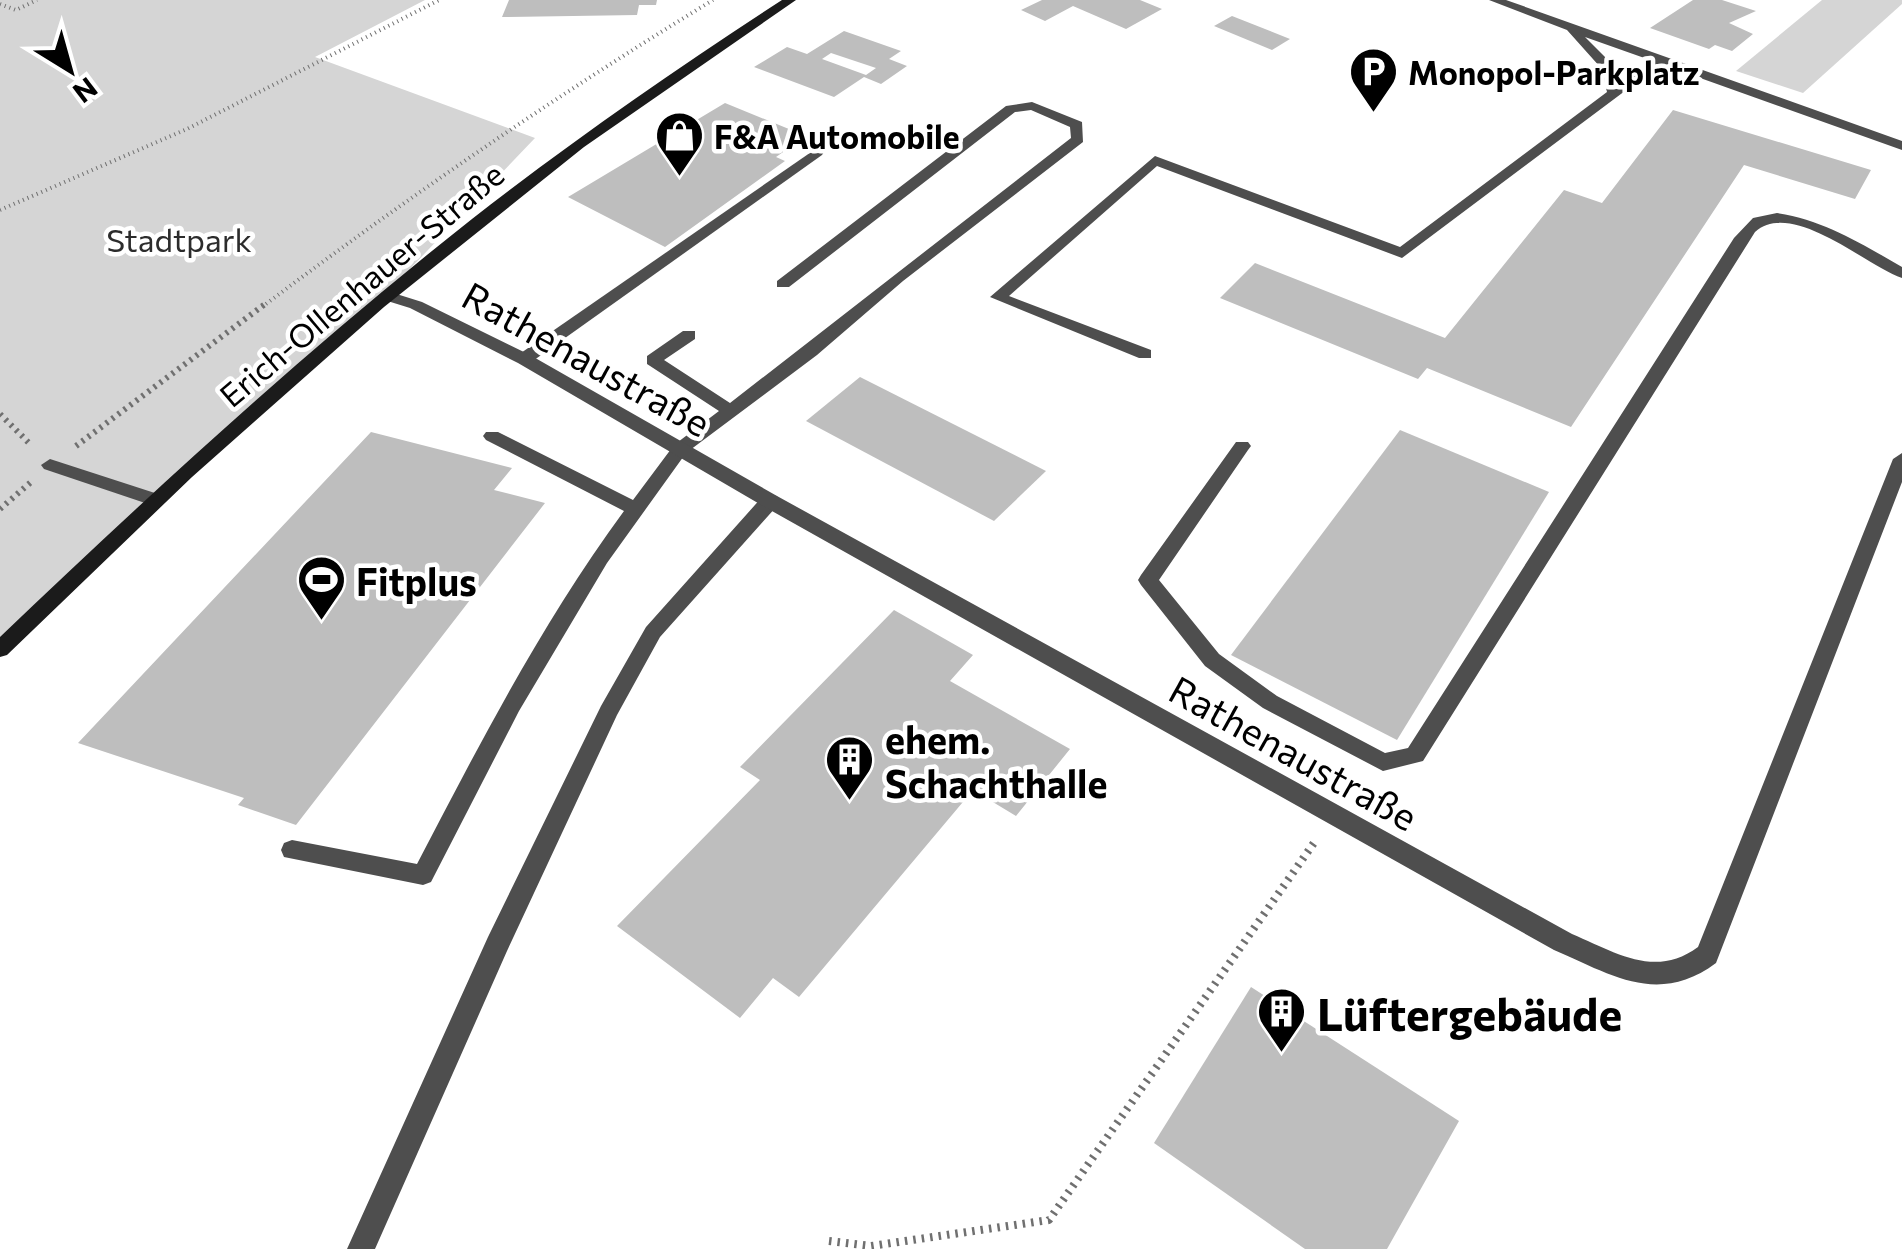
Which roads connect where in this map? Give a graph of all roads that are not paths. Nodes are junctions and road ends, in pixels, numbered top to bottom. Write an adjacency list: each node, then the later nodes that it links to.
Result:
1 (790, 0): 10 (street, Erich-Ollenhauer-Straße)
2 (1495, 0): 3 (street)
3 (1568, 26): 4 (street); 5 (street)
4 (1659, 59): 5 (street); 6 (street)
5 (1614, 92): 12 (street)
6 (1902, 146)
7 (818, 152): 13 (street)
8 (1902, 274): 16 (street)
9 (783, 284): 14 (street)
10 (387, 296): 13 (street, Rathenaustraße); 20 (street, Erich-Ollenhauer-Straße)
11 (689, 335): 14 (street)
12 (1145, 354)
13 (524, 359): 17 (street, Rathenaustraße)
14 (728, 410): 17 (street)
15 (492, 436): 22 (street)
16 (1242, 446)
17 (680, 449): 21 (street, Rathenaustraße); 22 (street)
18 (1902, 460): 21 (street, Rathenaustraße)
19 (50, 465): 20 (street)
20 (154, 500): 23 (street, Erich-Ollenhauer-Straße)
21 (770, 501): 25 (street)
22 (636, 508): 24 (street)
23 (0, 650)
24 (292, 850)
25 (361, 1249)

